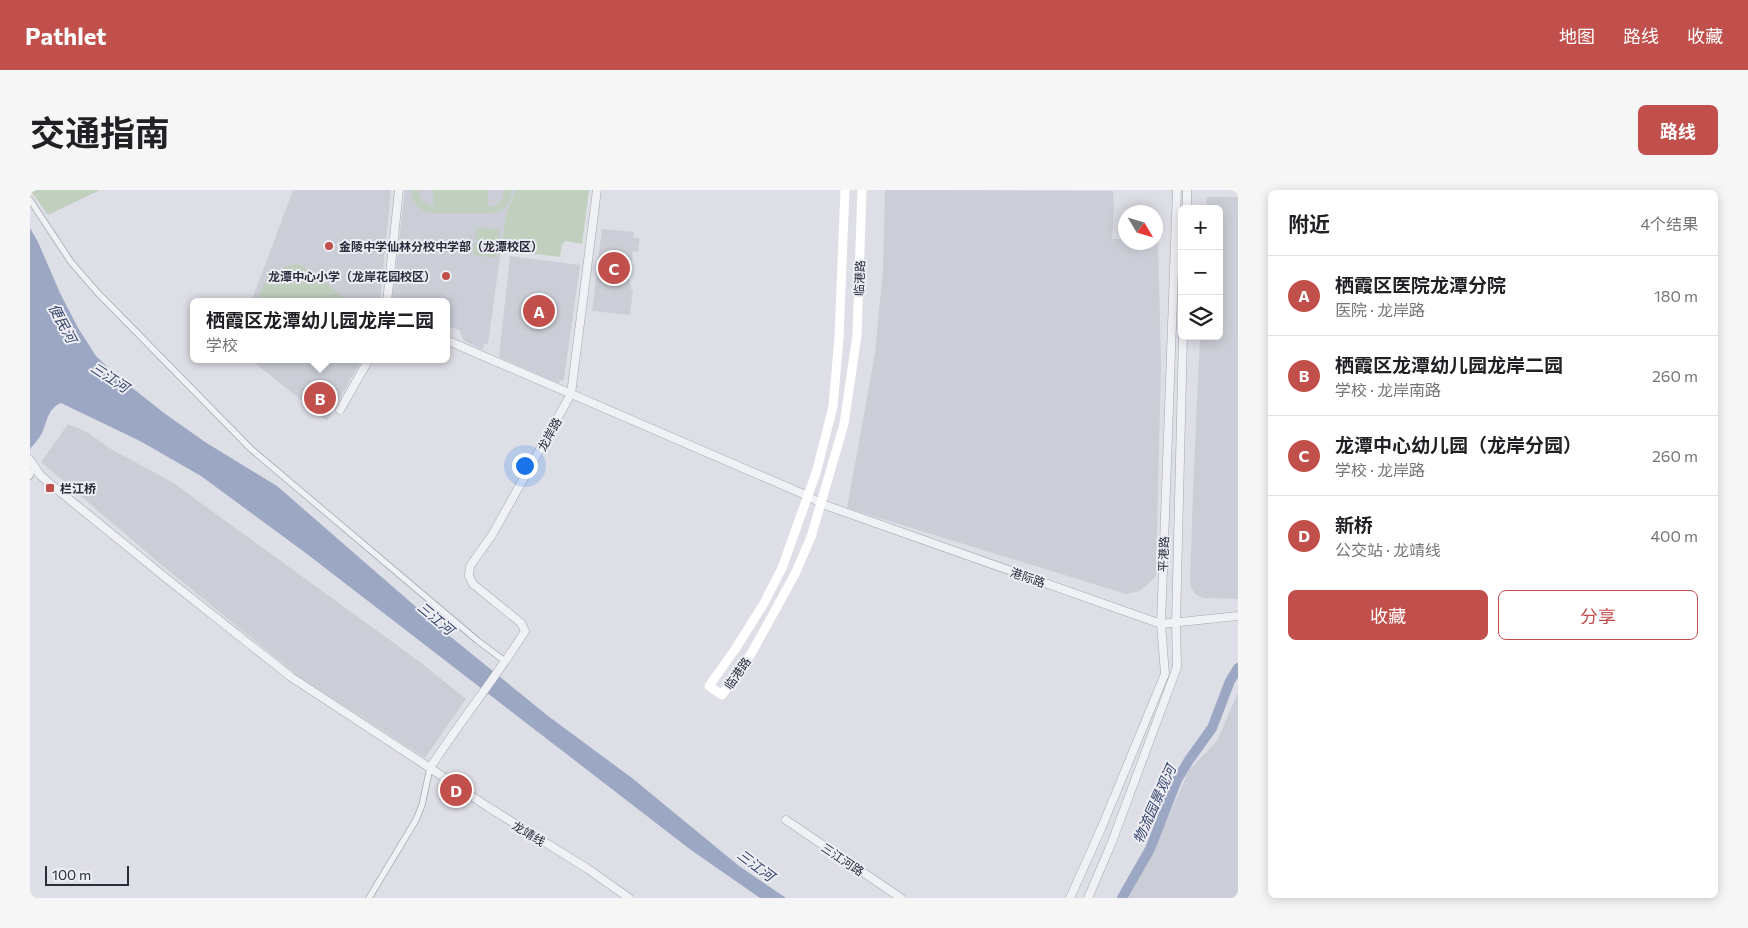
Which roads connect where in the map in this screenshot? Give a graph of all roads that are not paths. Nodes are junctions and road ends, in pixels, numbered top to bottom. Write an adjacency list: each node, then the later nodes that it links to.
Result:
1 (399, 190): 9 (street)
2 (597, 190): 13 (street, 龙岸路)
3 (846, 190): 17 (main road, 临港路)
4 (862, 190): 18 (main road, 临港路)
5 (1176, 190): 21 (street, 平港路)
6 (1187, 190): 8 (street)
7 (30, 200): 22 (street)
8 (1186, 205)
9 (387, 298)
10 (1183, 340): 20 (street, 平港路)
11 (450, 342): 13 (street, 港际路)
12 (367, 363): 14 (street)
13 (571, 394): 17 (street, 港际路); 22 (street, 龙岸路)
14 (340, 410)
15 (32, 463): 16 (street); 23 (street, 龙靖线)
16 (30, 476)
17 (808, 496): 18 (street, 港际路); 18 (main road, 临港路)
18 (822, 504): 21 (street, 港际路)
19 (1238, 616): 20 (street, 港际路)
20 (1176, 623): 21 (street, 港际路); 29 (street, 平港路)
21 (1161, 624): 28 (street, 平港路)
22 (506, 662): 23 (street)
23 (430, 768): 25 (street); 26 (street, 龙靖线)
24 (786, 820): 27 (street, 三江河路)
25 (370, 898)
26 (629, 898)
27 (901, 898)
28 (1070, 898)
29 (1088, 898)

